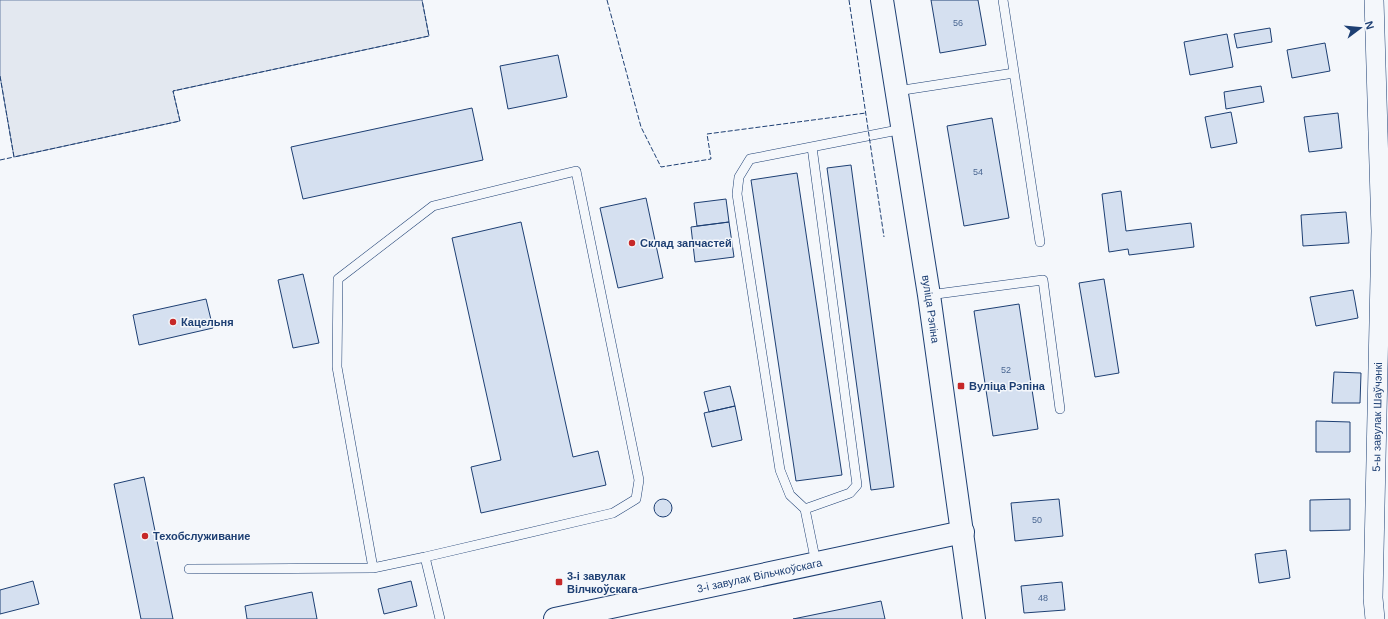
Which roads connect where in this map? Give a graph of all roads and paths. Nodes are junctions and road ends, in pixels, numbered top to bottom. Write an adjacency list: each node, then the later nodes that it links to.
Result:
1 (882, 0): 5 (street, вуліца Рэпіна)
2 (1003, 0): 4 (lane)
3 (1374, 0): 20 (street, 5-ы завулак Шаўчэнкі)
4 (1014, 73): 5 (lane); 8 (lane)
5 (897, 92): 6 (street, вуліца Рэпіна)
6 (903, 129): 7 (lane); 9 (street, вуліца Рэпіна)
7 (812, 147): 11 (lane); 11 (lane)
8 (1040, 242)
9 (929, 295): 10 (lane); 12 (street, вуліца Рэпіна)
10 (1060, 409)
11 (805, 509): 14 (lane)
12 (963, 532): 14 (street, 3-і завулак Вільчкоўскага); 19 (street, вуліца Рэпіна)
13 (425, 557): 15 (lane); 15 (lane); 17 (lane)
14 (816, 563): 18 (street, 3-і завулак Вільчкоўскага)
15 (373, 568): 16 (lane)
16 (190, 569)
17 (440, 619)
18 (555, 619)
19 (974, 619)
20 (1375, 619)

